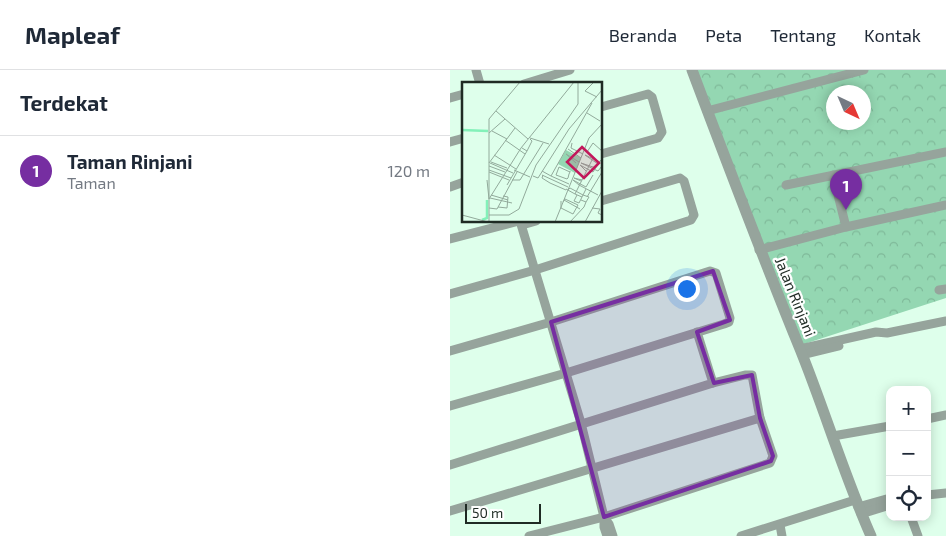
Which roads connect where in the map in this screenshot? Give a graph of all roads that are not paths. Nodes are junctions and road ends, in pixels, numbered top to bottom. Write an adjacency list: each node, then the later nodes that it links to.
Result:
1 (570, 70): 4 (street)
2 (692, 70): 6 (street, Jalan Rinjani)
3 (864, 70): 6 (street)
4 (531, 82)
5 (602, 107): 8 (street)
6 (707, 111): 18 (street, Jalan Rinjani)
7 (946, 152): 9 (street)
8 (602, 154)
9 (833, 175): 11 (street); 16 (street)
10 (462, 183): 12 (street)
11 (786, 185)
12 (450, 187)
13 (602, 201): 19 (street)
14 (946, 205): 16 (street)
15 (520, 223): 17 (street); 19 (street)
16 (846, 227): 18 (street)
17 (450, 239)
18 (759, 250): 25 (street, Jalan Rinjani)
19 (535, 270): 20 (street); 22 (street)
20 (450, 294)
21 (946, 321): 25 (street)
22 (551, 322): 23 (street); 24 (street); 26 (street)
23 (697, 332): 26 (street); 27 (street)
24 (450, 351)
25 (801, 352): 34 (street, Jalan Rinjani)
26 (566, 373): 28 (street); 32 (street)
27 (713, 383): 30 (street); 32 (street)
28 (450, 406)
29 (946, 415): 31 (street)
30 (760, 418): 36 (street); 43 (street)
31 (931, 418)
32 (581, 424): 35 (street); 36 (street)
33 (886, 427): 34 (street)
34 (833, 436): 41 (street, Jalan Rinjani)
35 (450, 465)
36 (591, 468): 42 (street); 43 (street)
37 (946, 494): 38 (street)
38 (931, 495)
39 (886, 499): 41 (street)
40 (886, 505): 41 (street)
41 (858, 507): 45 (street); 51 (street, Jalan Rinjani)
42 (450, 511)
43 (604, 517): 46 (street); 47 (street); 48 (street)
44 (913, 521): 52 (street)
45 (780, 525): 49 (street); 50 (street)
46 (529, 536)
47 (607, 536)
48 (613, 536)
49 (741, 536)
50 (782, 536)
51 (871, 536)
52 (918, 536)

